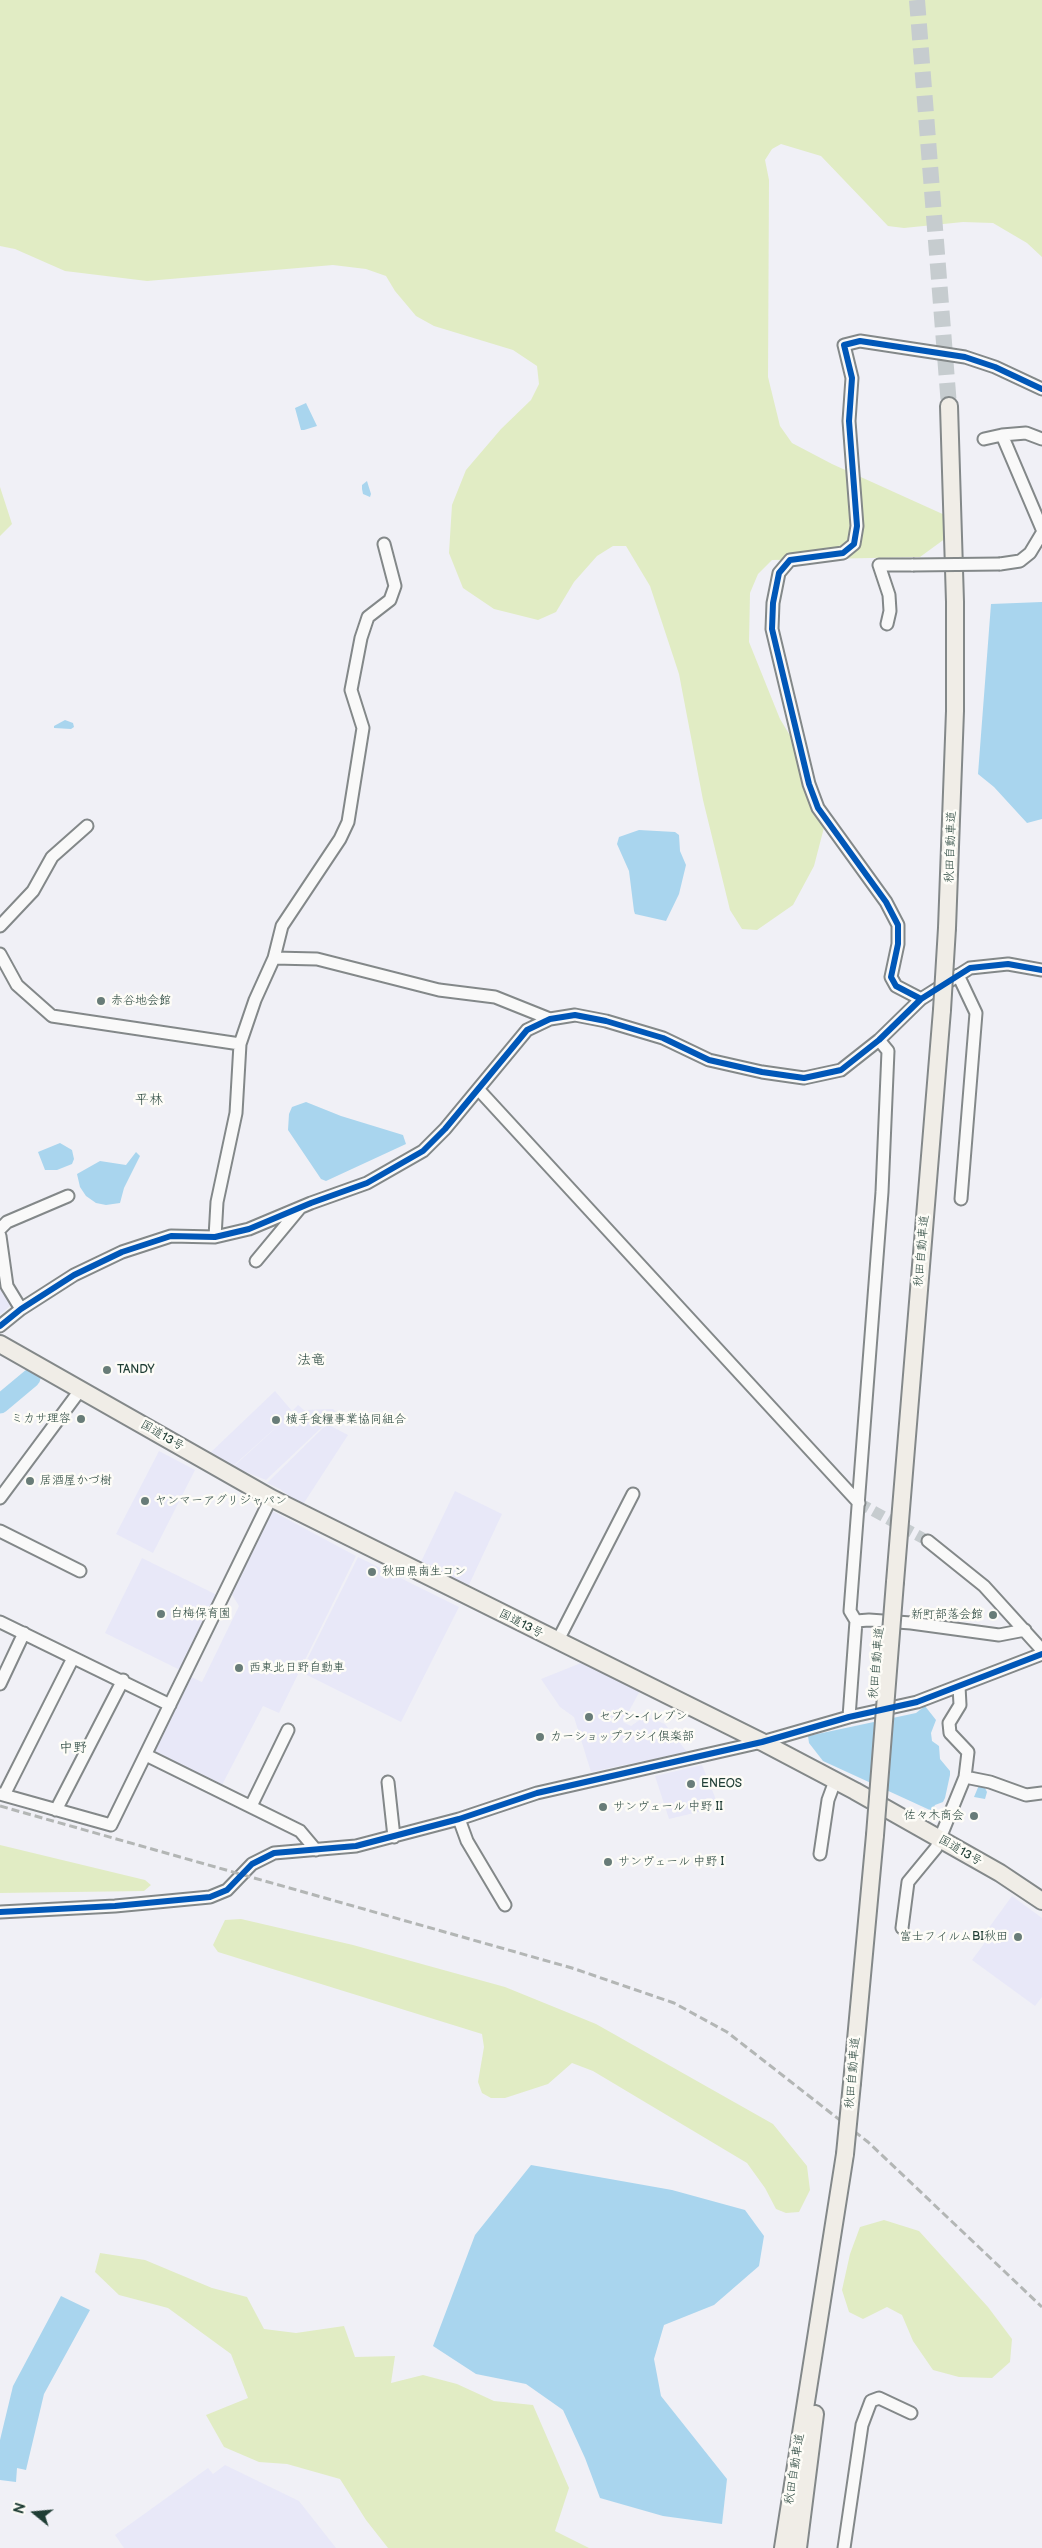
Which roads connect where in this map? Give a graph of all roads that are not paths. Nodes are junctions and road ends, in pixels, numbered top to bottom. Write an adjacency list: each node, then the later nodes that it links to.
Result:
1 (1042, 389): 16 (street)
2 (948, 406): 71 (highway, 秋田自動車道, bridge)
3 (1002, 435): 4 (street); 5 (street); 6 (street)
4 (984, 438)
5 (1042, 439)
6 (1042, 529)
7 (1042, 533): 9 (street, bridge)
8 (384, 544): 13 (street)
9 (887, 624)
10 (87, 826): 11 (street)
11 (0, 926)
12 (0, 954): 19 (street)
13 (274, 958): 17 (street); 19 (street)
14 (1042, 970): 15 (street)
15 (958, 975): 16 (street); 22 (street)
16 (921, 999): 18 (street)
17 (550, 1019): 18 (street); 20 (street)
18 (878, 1040): 35 (street)
19 (240, 1044): 26 (street)
20 (479, 1090): 23 (street); 35 (street)
21 (68, 1196): 24 (street)
22 (961, 1199)
23 (301, 1207): 26 (street); 27 (street)
24 (0, 1228)
25 (0, 1236): 28 (street)
26 (215, 1237): 28 (street)
27 (256, 1261)
28 (21, 1309): 29 (street)
29 (0, 1326)
30 (0, 1344): 31 (highway, 国道13号)
31 (81, 1389): 33 (street); 34 (highway, 国道13号)
32 (633, 1494): 43 (street)
33 (0, 1498)
34 (271, 1498): 43 (highway, 国道13号); 50 (street)
35 (859, 1503): 39 (street)
36 (0, 1531): 38 (street)
37 (928, 1541): 41 (street)
38 (80, 1571)
39 (856, 1621): 41 (street); 51 (street)
40 (0, 1622): 42 (street)
41 (1025, 1630): 44 (street)
42 (24, 1633): 46 (street); 48 (street)
43 (557, 1642): 53 (highway, 国道13号)
44 (1042, 1650)
45 (1042, 1654): 49 (street)
46 (73, 1658): 47 (street); 59 (street)
47 (123, 1680): 50 (street); 61 (street)
48 (0, 1684)
49 (959, 1686): 51 (street); 55 (street)
50 (170, 1705): 54 (street)
51 (849, 1717): 53 (street)
52 (288, 1730): 60 (street)
53 (762, 1742): 56 (highway, 国道13号); 62 (street)
54 (146, 1755): 60 (street); 61 (street)
55 (965, 1777): 58 (street); 64 (street)
56 (835, 1781): 64 (highway, 国道13号); 66 (street)
57 (388, 1782): 63 (street)
58 (1042, 1793)
59 (2, 1795): 61 (street)
60 (251, 1806): 65 (street)
61 (56, 1810)
62 (459, 1819): 63 (street); 68 (street)
63 (394, 1837): 65 (street)
64 (940, 1839): 67 (highway, 国道13号); 70 (street)
65 (316, 1850): 69 (street)
66 (820, 1854)
67 (1042, 1901)
68 (505, 1905)
69 (0, 1912)
70 (902, 1928)
71 (845, 2154): 73 (highway, 秋田自動車道); 74 (highway, 秋田自動車道)
72 (911, 2413): 75 (street)
73 (783, 2548)
74 (798, 2548)
75 (844, 2548)

